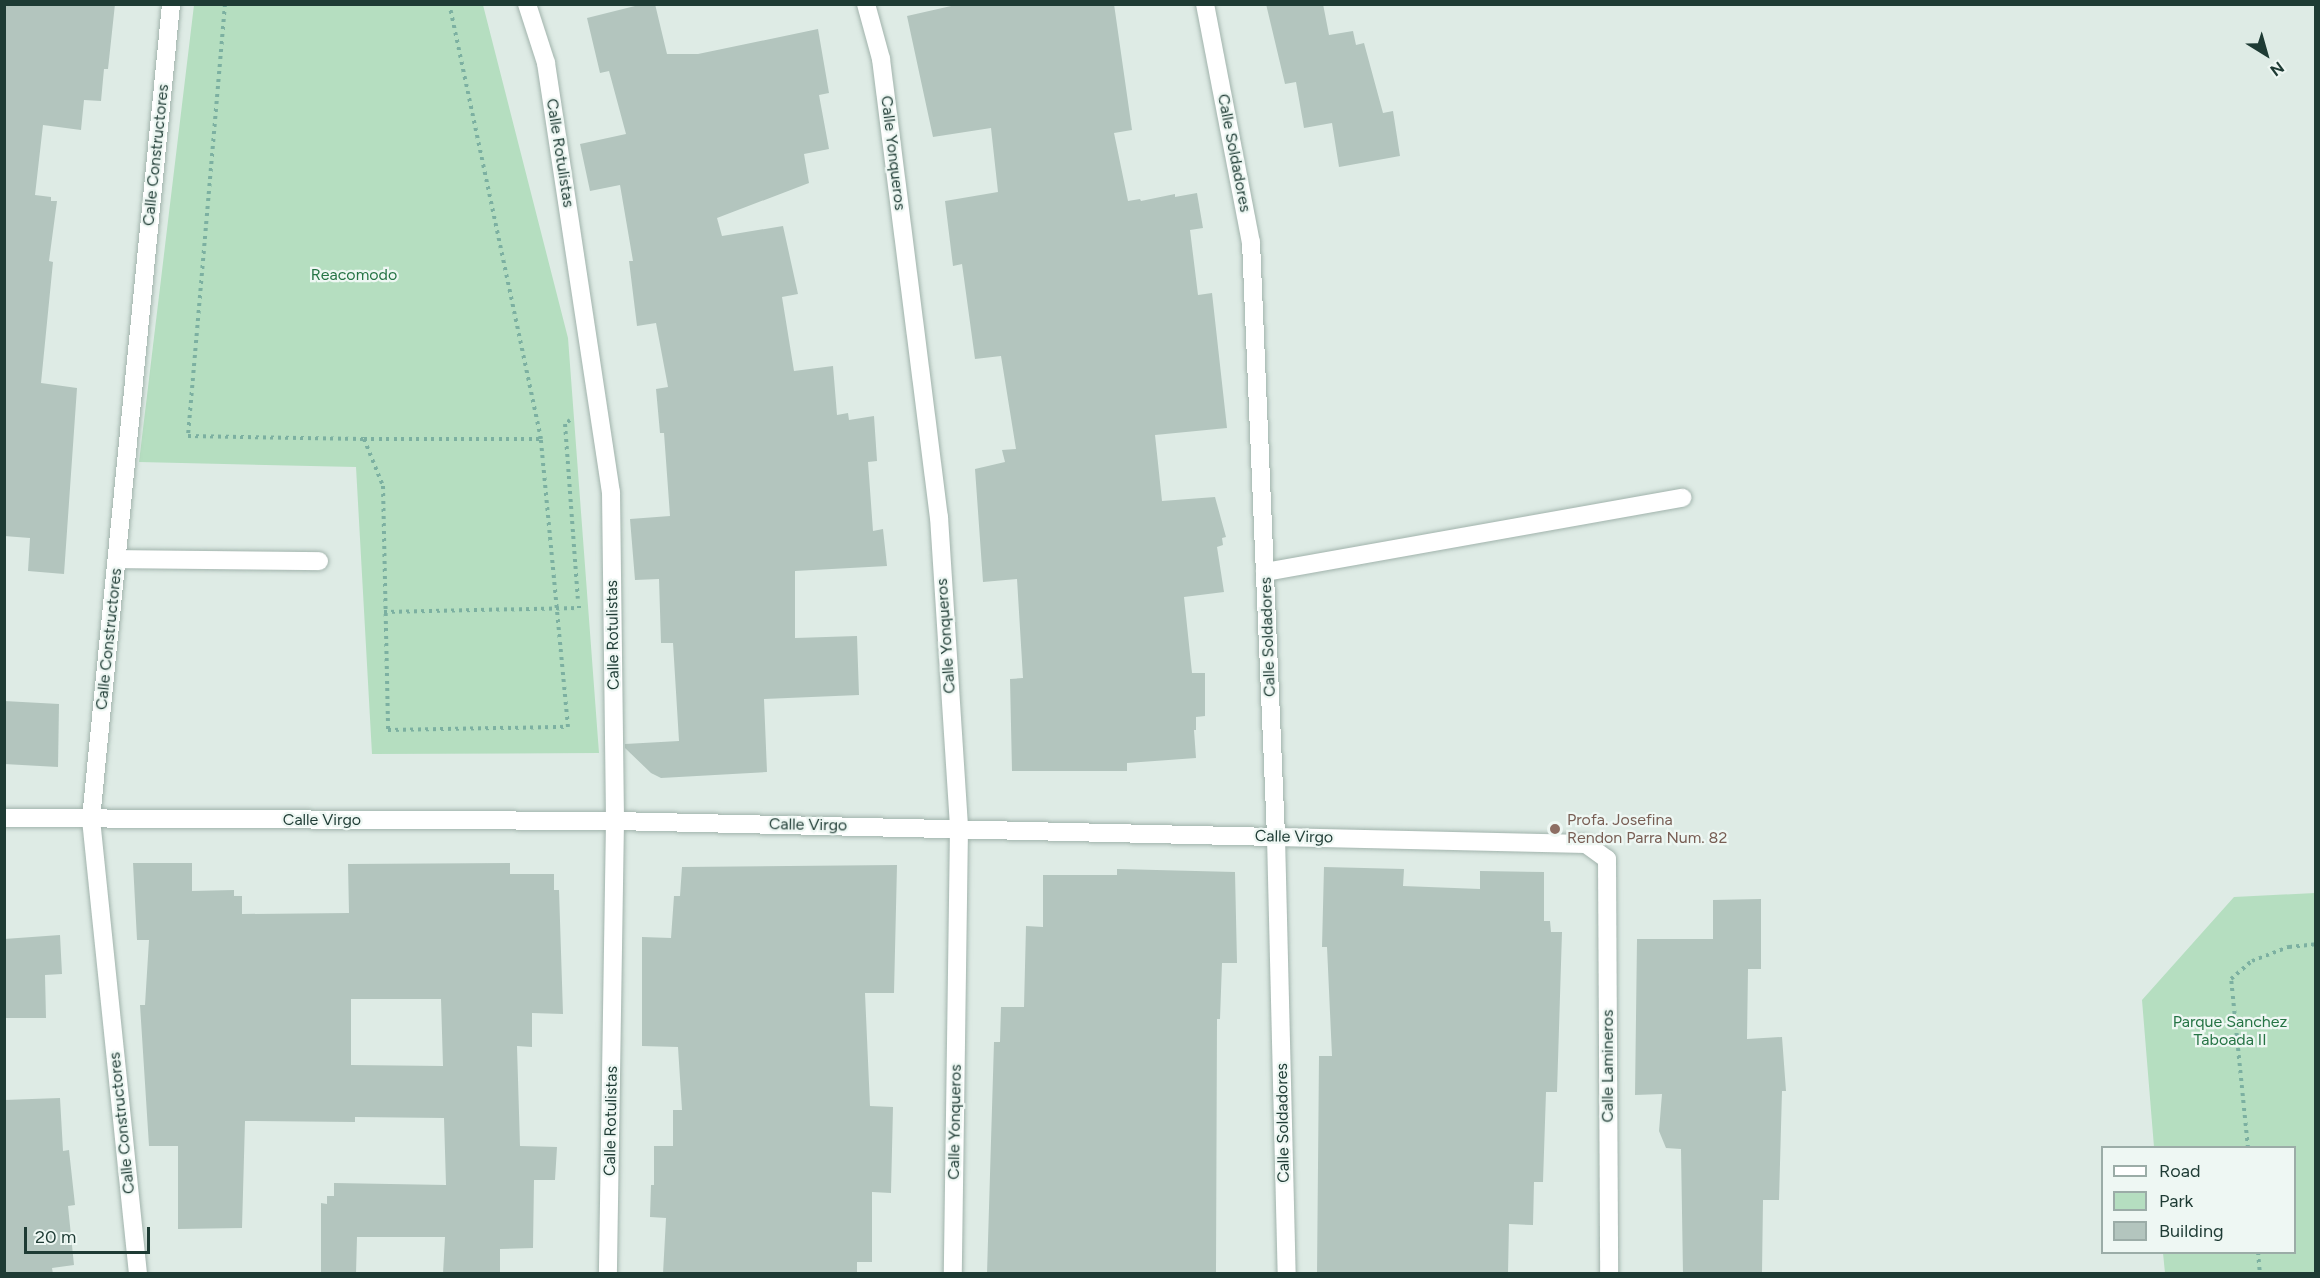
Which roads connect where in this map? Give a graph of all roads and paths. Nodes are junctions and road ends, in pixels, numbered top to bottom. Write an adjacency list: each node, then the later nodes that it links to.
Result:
1 (171, 4): 11 (street, Calle Constructores)
2 (225, 4): 8 (path)
3 (449, 4): 9 (path)
4 (527, 4): 7 (street, Calle Rotulistas)
5 (866, 4): 19 (street, Calle Yonqueros)
6 (1205, 4): 13 (street, Calle Soldadores)
7 (598, 402): 14 (path); 18 (street, Calle Rotulistas)
8 (364, 439): 9 (path); 15 (path)
9 (541, 439): 14 (path)
10 (1682, 498): 13 (street)
11 (117, 559): 12 (street); 17 (street, Calle Constructores)
12 (319, 561)
13 (1265, 572): 20 (street, Calle Soldadores)
14 (556, 608): 15 (path); 15 (path)
15 (384, 612)
16 (4, 818): 17 (street, Calle Virgo)
17 (91, 819): 18 (street, Calle Virgo); 25 (street, Calle Constructores)
18 (615, 821): 19 (street, Calle Virgo); 26 (street, Calle Rotulistas)
19 (959, 828): 20 (street, Calle Virgo); 27 (street, Calle Yonqueros)
20 (1276, 837): 21 (street, Calle Virgo); 28 (street, Calle Soldadores)
21 (1608, 859): 29 (street, Calle Lamineros)
22 (2316, 944): 23 (path)
23 (2247, 1146)
24 (2258, 1254): 30 (path)
25 (138, 1274)
26 (608, 1274)
27 (953, 1274)
28 (1287, 1274)
29 (1609, 1274)
30 (2260, 1274)

